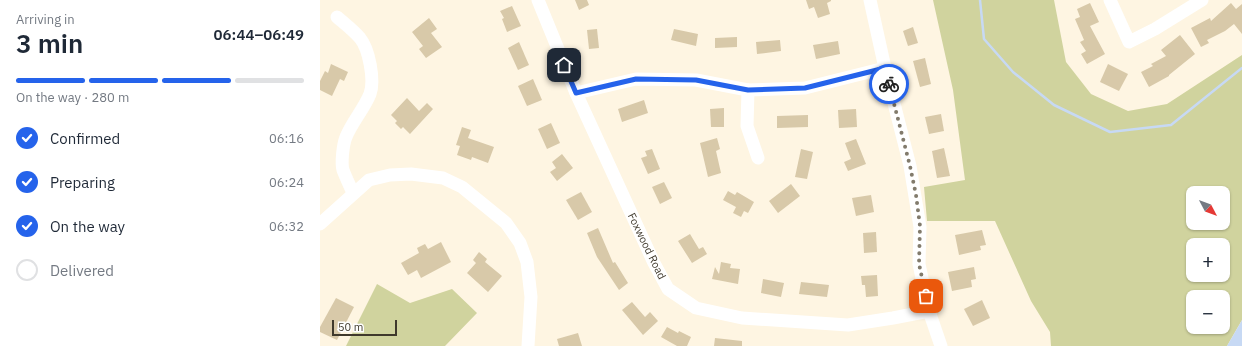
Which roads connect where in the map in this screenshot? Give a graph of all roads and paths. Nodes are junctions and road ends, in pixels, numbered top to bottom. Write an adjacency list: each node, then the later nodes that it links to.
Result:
1 (538, 0): 8 (street, Foxwood Road)
2 (870, 0): 6 (street)
3 (1110, 0): 4 (street)
4 (1202, 0)
5 (337, 17): 10 (street)
6 (885, 68): 7 (street); 12 (street)
7 (748, 90): 8 (street); 9 (street)
8 (576, 93): 12 (street, Foxwood Road)
9 (758, 158)
10 (353, 193): 11 (street); 13 (street)
11 (321, 225)
12 (929, 311): 14 (street)
13 (528, 346)
14 (940, 346)

